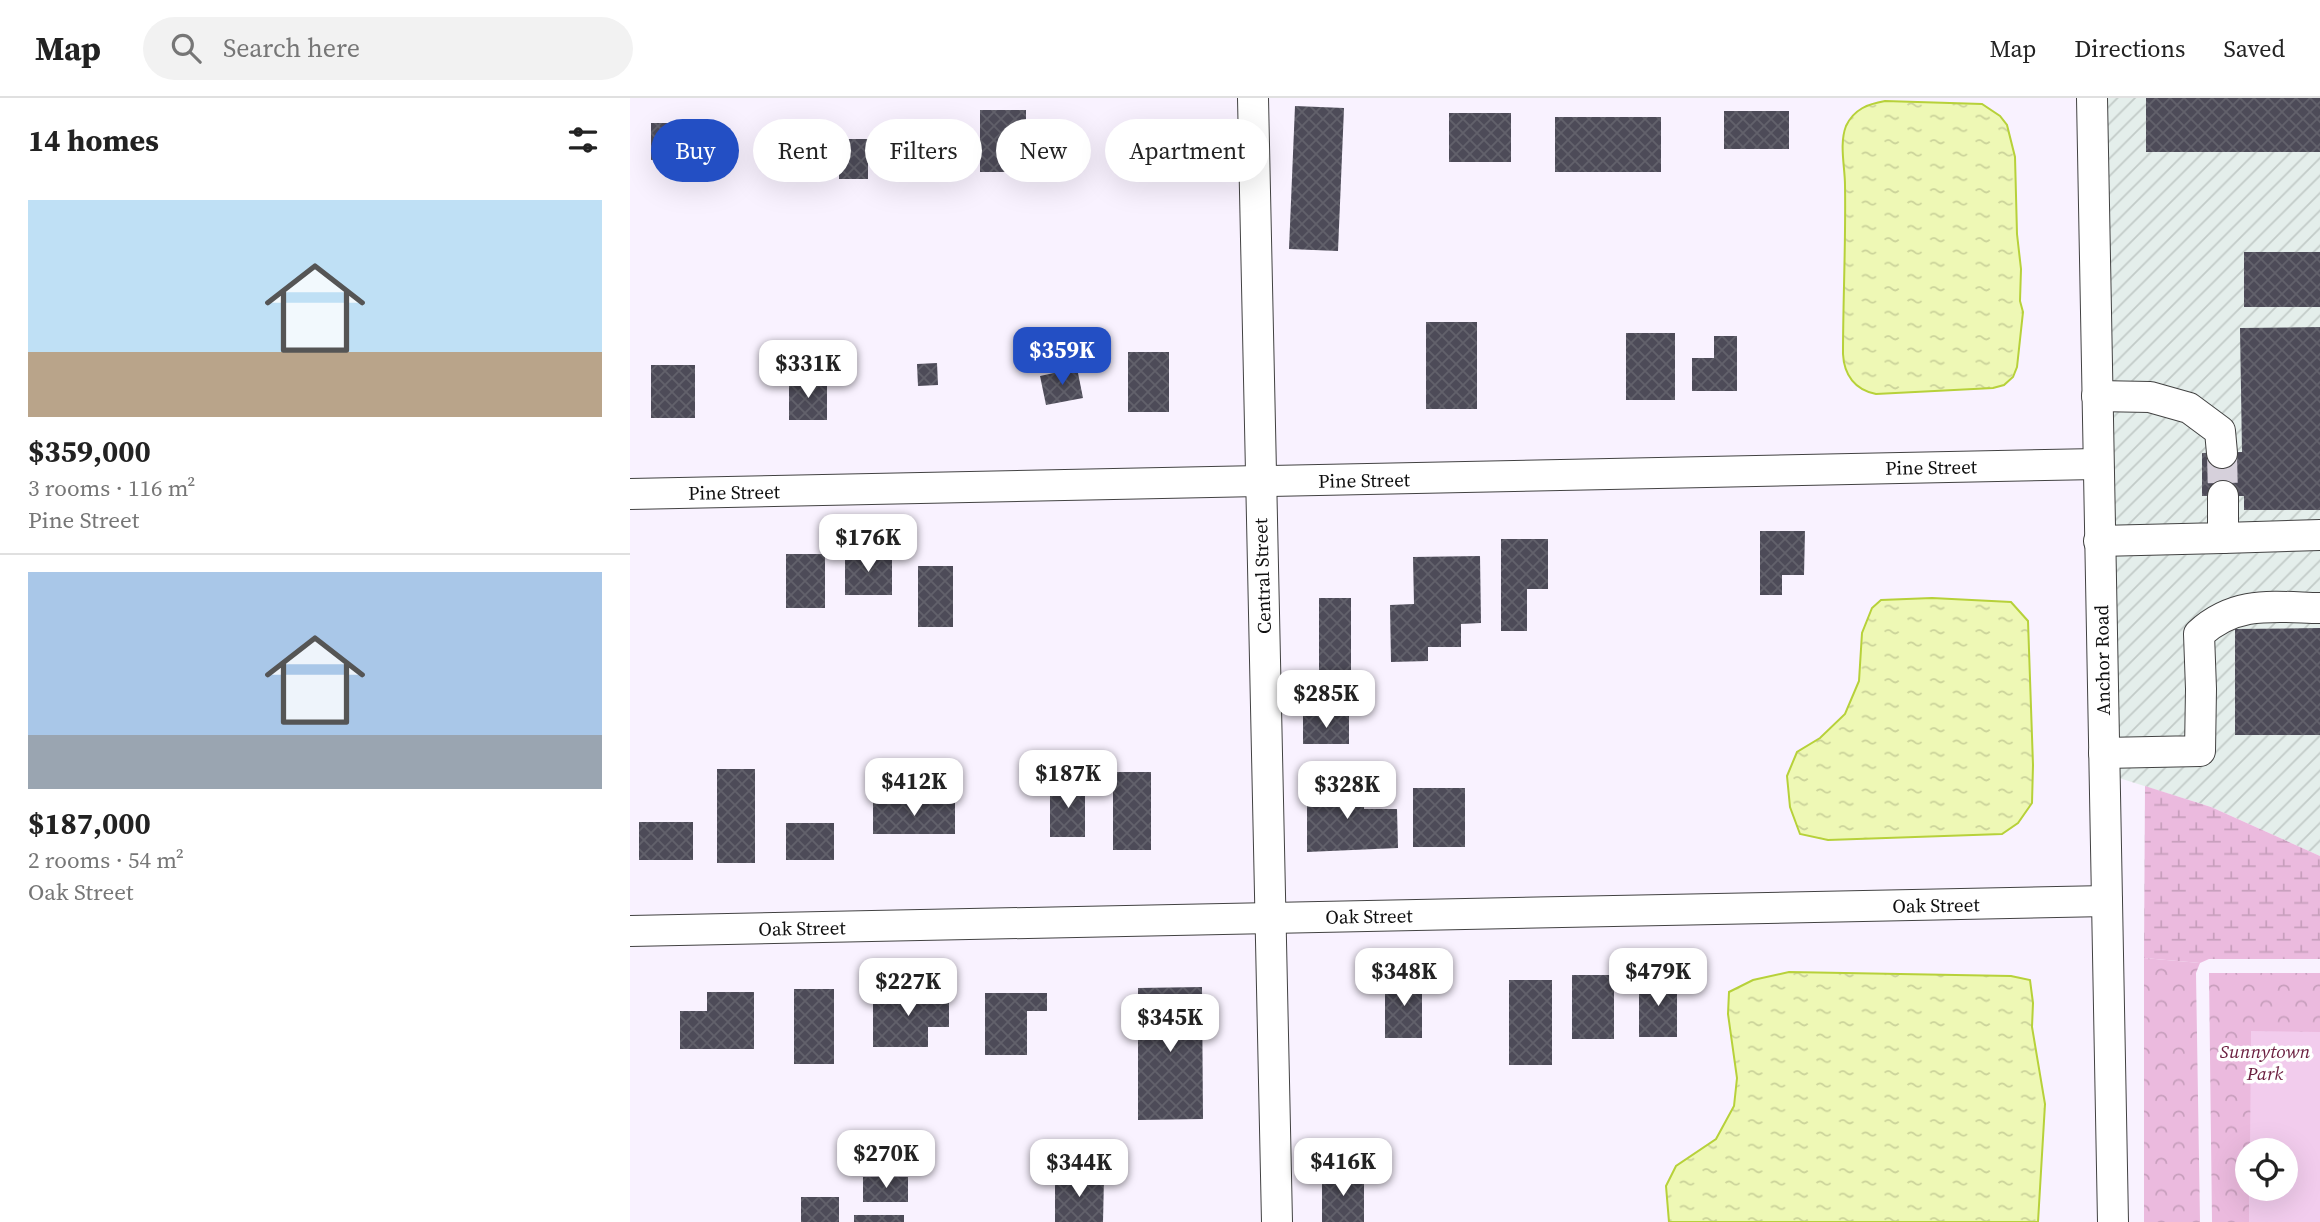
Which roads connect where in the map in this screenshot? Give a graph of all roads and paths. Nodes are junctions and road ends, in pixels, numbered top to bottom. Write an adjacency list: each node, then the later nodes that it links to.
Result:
1 (1253, 98): 6 (street, Central Street)
2 (2092, 98): 3 (street, Anchor Road)
3 (2097, 396): 4 (street); 5 (street, Anchor Road)
4 (2222, 453)
5 (2097, 464): 6 (street, Pine Street); 11 (street, Anchor Road)
6 (1259, 482): 7 (street, Pine Street); 15 (street, Central Street)
7 (630, 494)
8 (2223, 496): 10 (street)
9 (2320, 535): 10 (street)
10 (2224, 538): 11 (street)
11 (2099, 541): 13 (street, Anchor Road)
12 (2320, 608): 13 (street)
13 (2104, 753): 14 (street, Anchor Road)
14 (2107, 901): 15 (street, Oak Street); 18 (street, Anchor Road)
15 (1272, 918): 16 (street, Oak Street); 17 (street, Central Street)
16 (630, 931)
17 (1277, 1222)
18 (2113, 1222)

